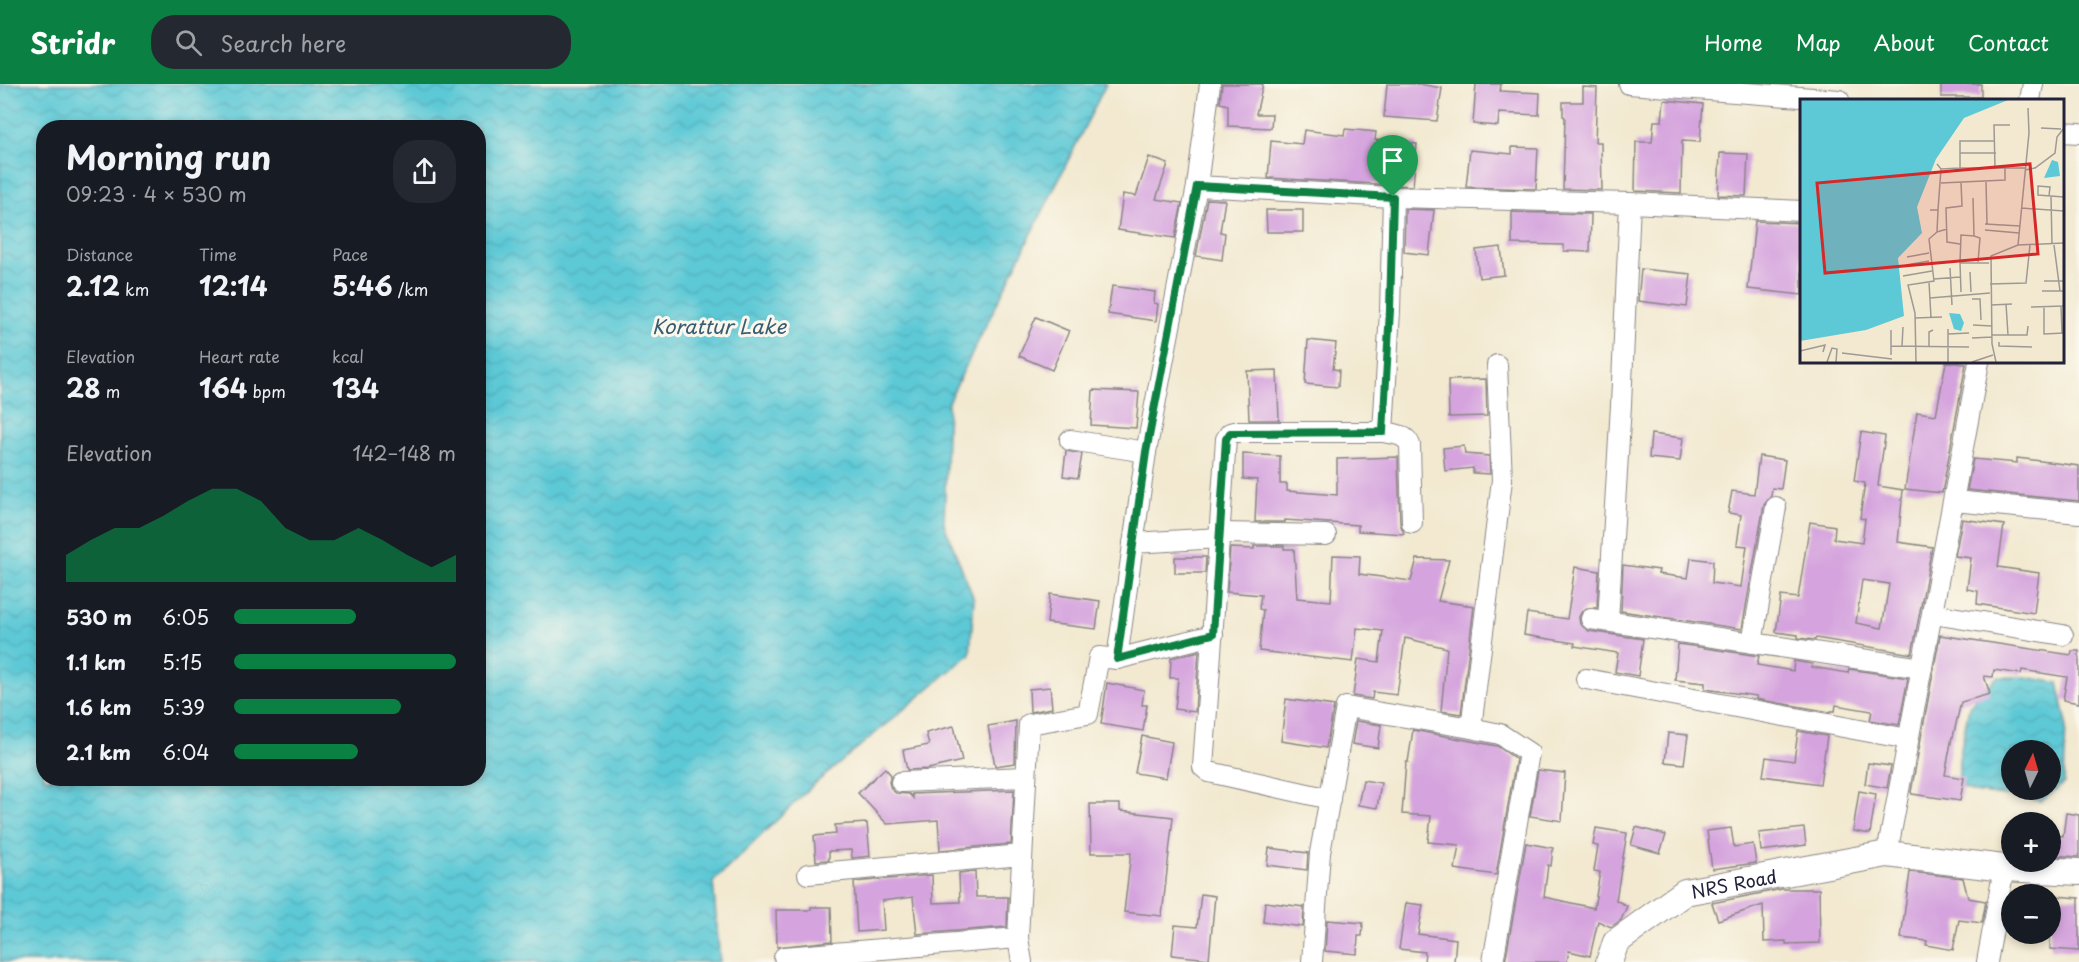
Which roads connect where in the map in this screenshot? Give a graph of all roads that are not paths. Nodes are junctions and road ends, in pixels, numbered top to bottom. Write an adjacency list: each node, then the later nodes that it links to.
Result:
1 (1210, 84): 9 (street)
2 (1629, 84): 4 (street)
3 (2033, 84): 6 (street)
4 (1737, 89): 5 (street)
5 (1824, 99)
6 (2030, 99)
7 (2064, 132): 8 (street)
8 (2079, 133)
9 (1197, 186): 10 (street); 17 (street)
10 (1393, 197): 11 (street); 15 (street)
11 (1630, 203): 12 (street); 28 (street)
12 (1800, 211)
13 (1979, 363): 18 (street)
14 (1497, 364): 32 (street)
15 (1383, 432): 21 (street); 23 (street)
16 (1070, 440): 17 (street)
17 (1146, 452): 24 (street)
18 (1954, 501): 20 (street); 25 (street)
19 (1776, 507): 28 (street)
20 (2079, 513)
21 (1412, 523)
22 (1326, 535): 23 (street)
23 (1220, 536): 24 (street); 26 (street)
24 (1133, 543): 29 (street)
25 (1933, 614): 27 (street); 30 (street)
26 (1213, 634): 29 (street); 36 (street)
27 (2063, 635)
28 (1752, 643): 30 (street)
29 (1117, 659): 34 (street)
30 (1922, 668): 33 (street)
31 (1586, 679): 33 (street)
32 (1471, 728): 36 (street); 48 (street)
33 (1908, 739): 37 (street)
34 (1026, 777): 35 (street); 38 (street)
35 (901, 782)
36 (1330, 799): 47 (street)
37 (1887, 854): 39 (street, NRS Road); 49 (street, NRS Road)
38 (1022, 855): 43 (street); 44 (street)
39 (2001, 868)
40 (2061, 871): 42 (street, NRS Road)
41 (2003, 872): 50 (street)
42 (2079, 872)
43 (808, 874)
44 (1018, 938): 45 (street); 46 (street)
45 (784, 957)
46 (1022, 962)
47 (1312, 962)
48 (1493, 962)
49 (1609, 962)
50 (1987, 962)

